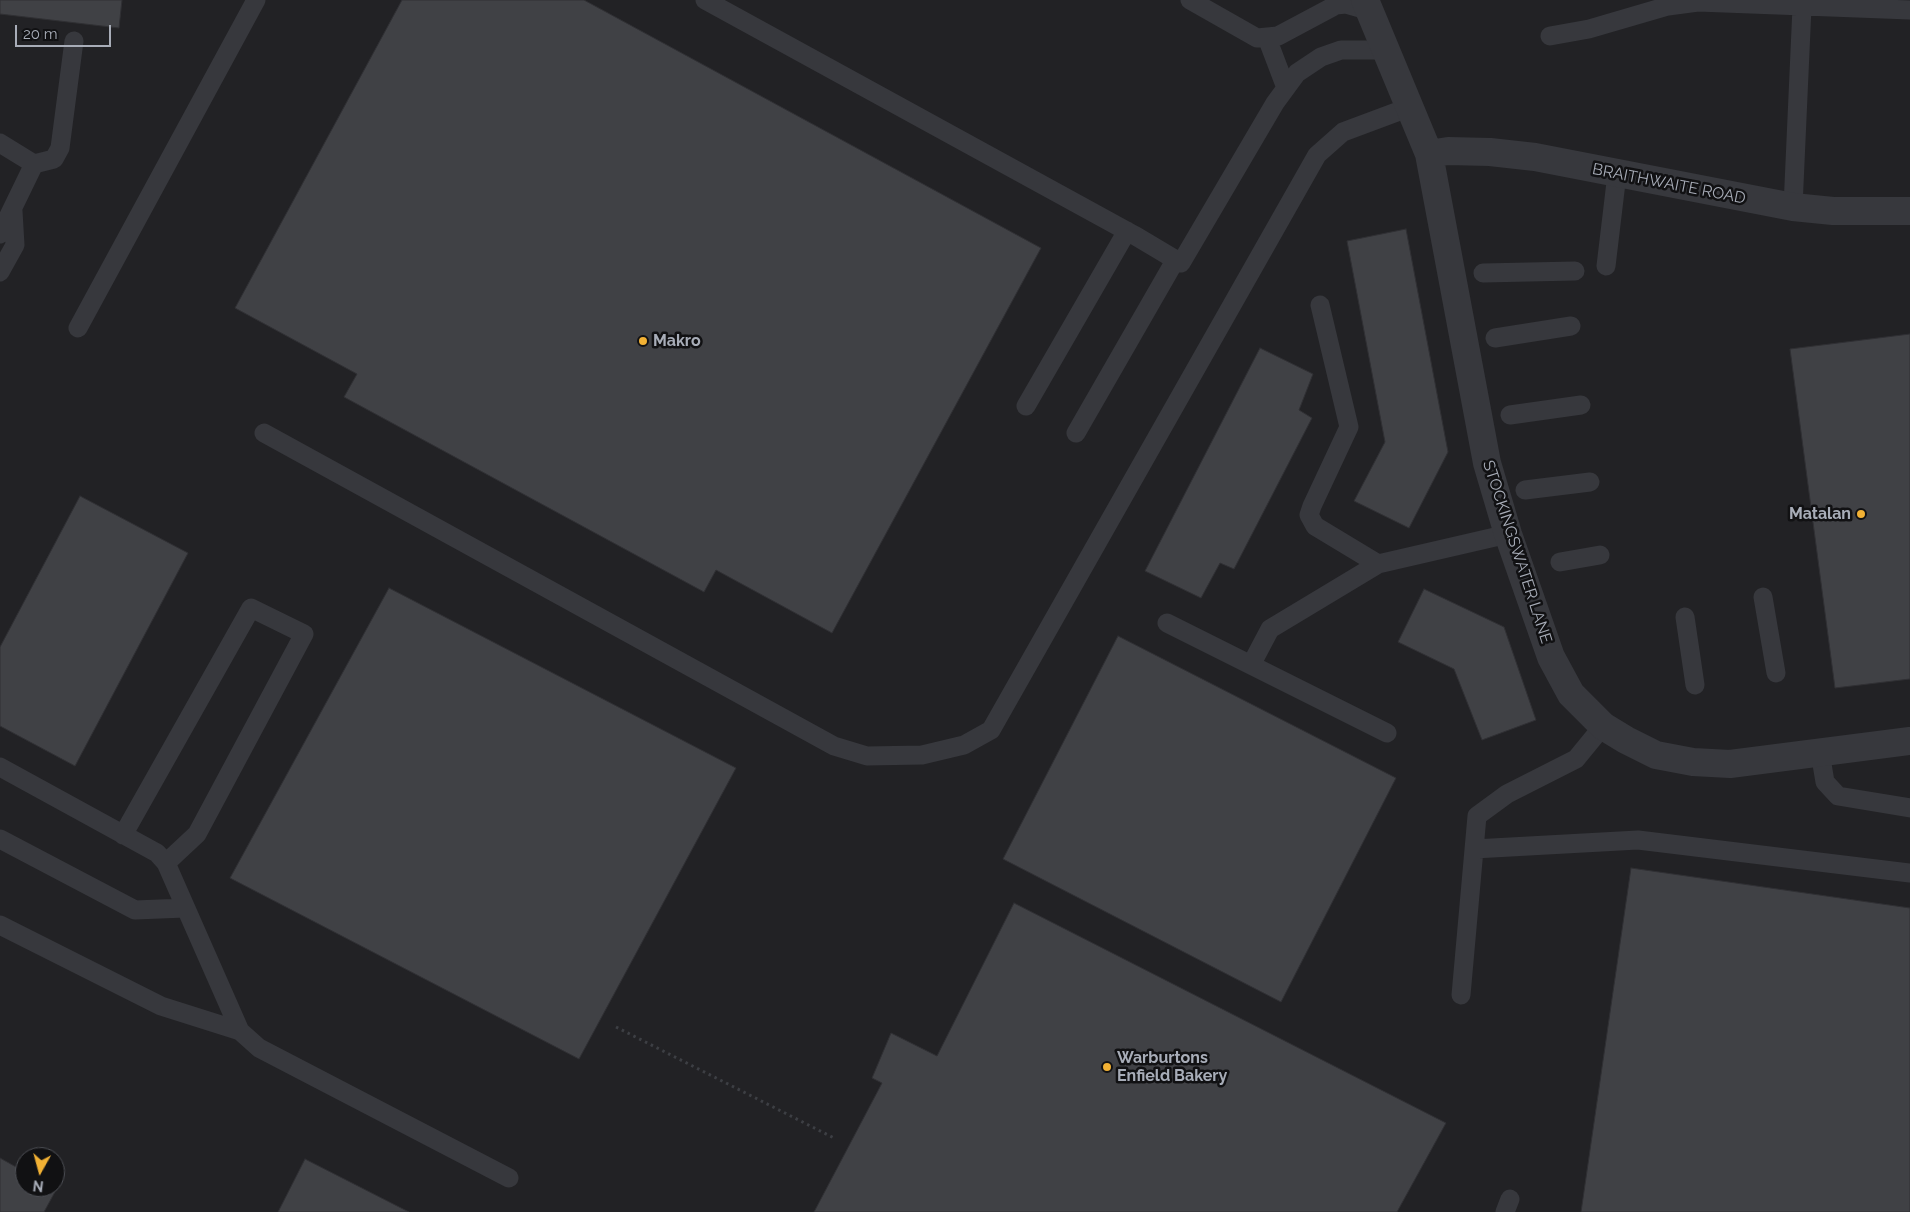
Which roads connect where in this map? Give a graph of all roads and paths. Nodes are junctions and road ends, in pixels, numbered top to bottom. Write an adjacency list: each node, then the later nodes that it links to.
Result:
1 (256, 0): 29 (lane)
2 (705, 0): 20 (lane)
3 (1190, 0): 8 (lane)
4 (1802, 3): 6 (lane); 7 (lane); 17 (lane)
5 (1368, 6): 8 (lane); 10 (street, STOCKINGSWATER LANE)
6 (1910, 10)
7 (1550, 36)
8 (1267, 38): 11 (lane)
9 (74, 41): 15 (lane)
10 (1387, 50): 11 (lane); 12 (street, STOCKINGSWATER LANE)
11 (1286, 88): 22 (lane)
12 (1410, 107): 14 (street, STOCKINGSWATER LANE); 35 (lane)
13 (0, 143): 15 (lane)
14 (1429, 154): 16 (street, BRAITHWAITE ROAD); 38 (street, STOCKINGSWATER LANE)
15 (34, 164): 19 (lane)
16 (1617, 174): 17 (street, BRAITHWAITE ROAD); 23 (lane)
17 (1793, 207): 18 (street, BRAITHWAITE ROAD)
18 (1910, 211)
19 (6, 215): 21 (lane); 25 (lane)
20 (1127, 231): 22 (lane); 31 (lane)
21 (0, 234)
22 (1176, 259): 34 (lane)
23 (1606, 266)
24 (1576, 271): 26 (lane)
25 (0, 272)
26 (1483, 273)
27 (1320, 305): 41 (lane)
28 (1571, 326): 30 (lane)
29 (78, 328)
30 (1494, 338)
31 (1026, 406)
32 (1581, 406): 33 (lane)
33 (1510, 415)
34 (1076, 433)
35 (264, 434)
36 (1590, 482): 37 (lane)
37 (1525, 490)
38 (1508, 534): 41 (lane); 48 (street, STOCKINGSWATER LANE)
39 (1600, 555): 40 (lane)
40 (1560, 562)
41 (1378, 564): 45 (lane)
42 (1764, 597): 46 (lane)
43 (1685, 617): 47 (lane)
44 (1167, 623): 45 (lane)
45 (1251, 665): 49 (lane)
46 (1776, 673)
47 (1695, 685)
48 (1603, 726): 51 (street, STOCKINGSWATER LANE); 56 (lane)
49 (1387, 733)
50 (1910, 741): 51 (street, STOCKINGSWATER LANE)
51 (1820, 752): 53 (lane)
52 (0, 767): 54 (lane)
53 (1910, 808)
54 (123, 835): 57 (lane); 57 (lane)
55 (0, 840): 59 (lane)
56 (1474, 850): 58 (lane); 61 (lane)
57 (166, 863): 59 (lane)
58 (1910, 873)
59 (186, 908): 63 (lane)
60 (0, 925): 63 (lane)
61 (1461, 995)
62 (616, 1027): 64 (path)
63 (240, 1031): 65 (lane)
64 (834, 1138)
65 (510, 1178)

